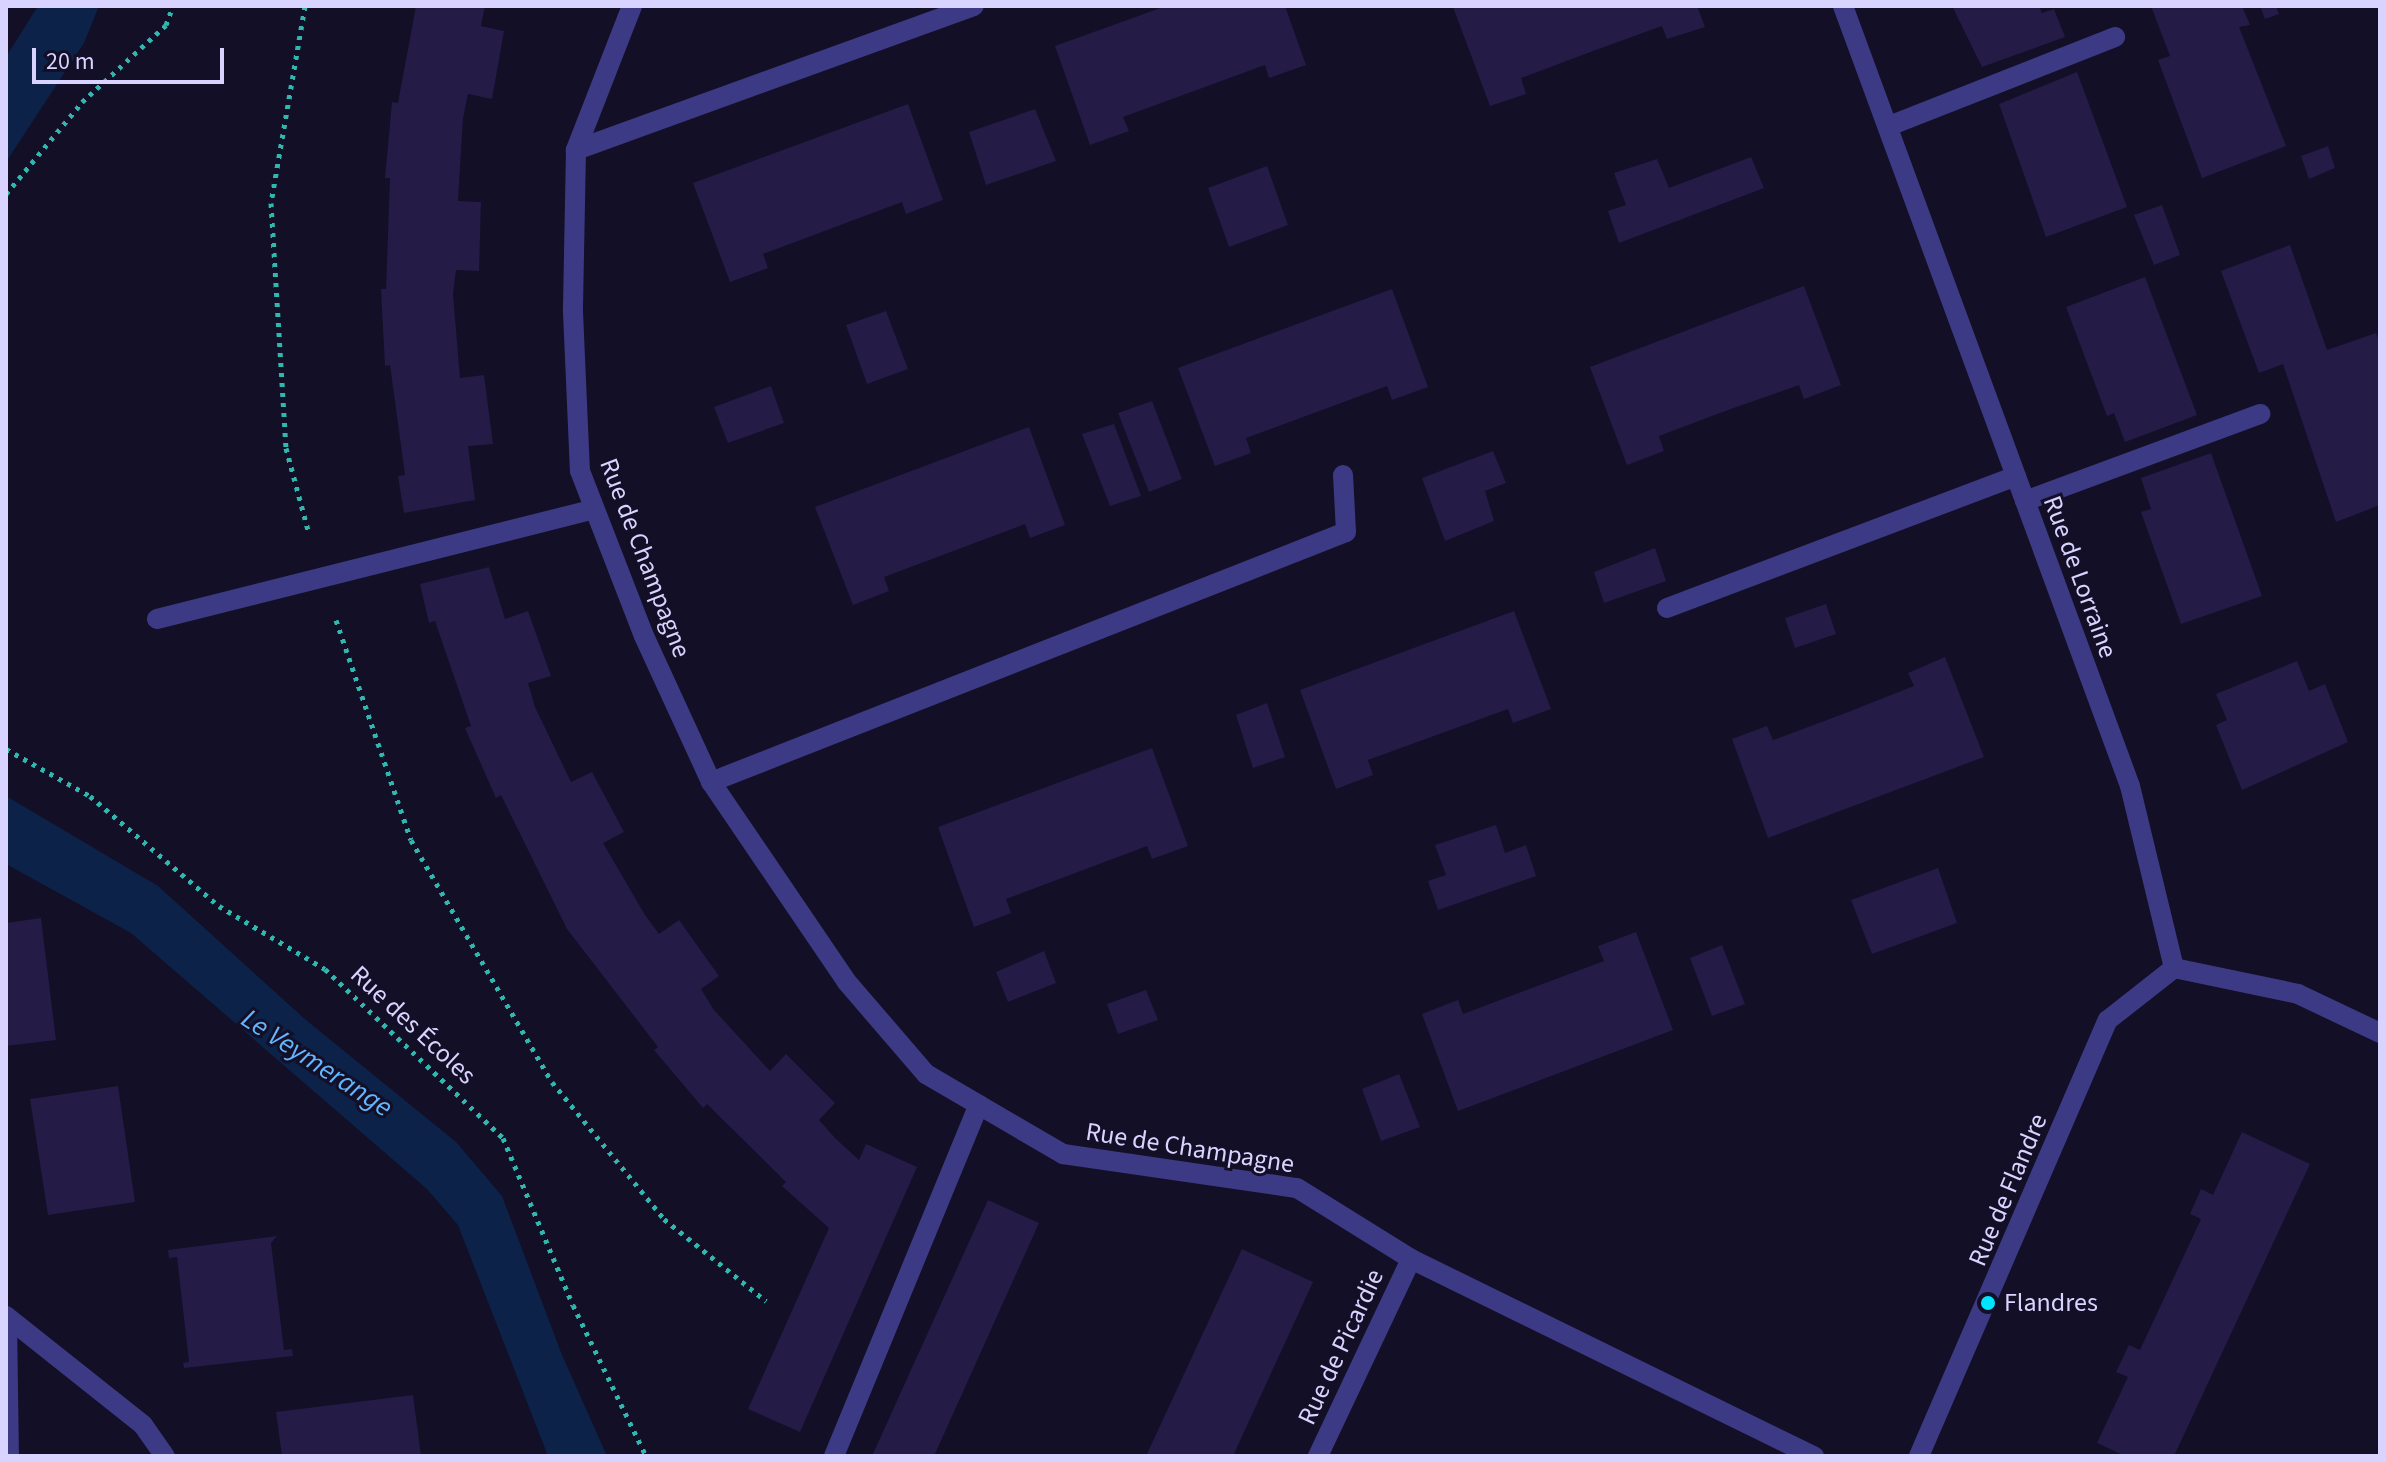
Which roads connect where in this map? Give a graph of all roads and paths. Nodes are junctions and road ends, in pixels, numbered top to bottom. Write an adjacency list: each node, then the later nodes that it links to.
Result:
1 (173, 6): 9 (path)
2 (305, 6): 15 (path)
3 (632, 6): 8 (street, Rue de Champagne)
4 (974, 6): 8 (street)
5 (1843, 6): 7 (street, Rue de Lorraine)
6 (2115, 37): 7 (street)
7 (1889, 126): 12 (street, Rue de Lorraine)
8 (576, 150): 14 (street, Rue de Champagne)
9 (6, 194)
10 (2260, 414): 13 (street)
11 (1343, 475): 19 (street)
12 (2016, 476): 13 (street, Rue de Lorraine); 16 (street)
13 (2025, 501): 20 (street, Rue de Lorraine)
14 (594, 509): 15 (street); 19 (street, Rue de Champagne)
15 (321, 578): 17 (street); 24 (path)
16 (1667, 608)
17 (157, 619)
18 (6, 749): 28 (path, Rue des Écoles)
19 (711, 782): 22 (street, Rue de Champagne)
20 (2174, 968): 21 (street); 32 (street, Rue de Flandre)
21 (2380, 1033)
22 (979, 1105): 23 (street, Rue de Champagne); 29 (street)
23 (1411, 1259): 30 (street, Rue de Picardie); 31 (street, Rue de Champagne)
24 (766, 1301)
25 (7, 1317): 26 (street); 27 (street)
26 (9, 1456)
27 (165, 1456)
28 (646, 1456)
29 (834, 1456)
30 (1318, 1456)
31 (1814, 1456)
32 (1919, 1456)

